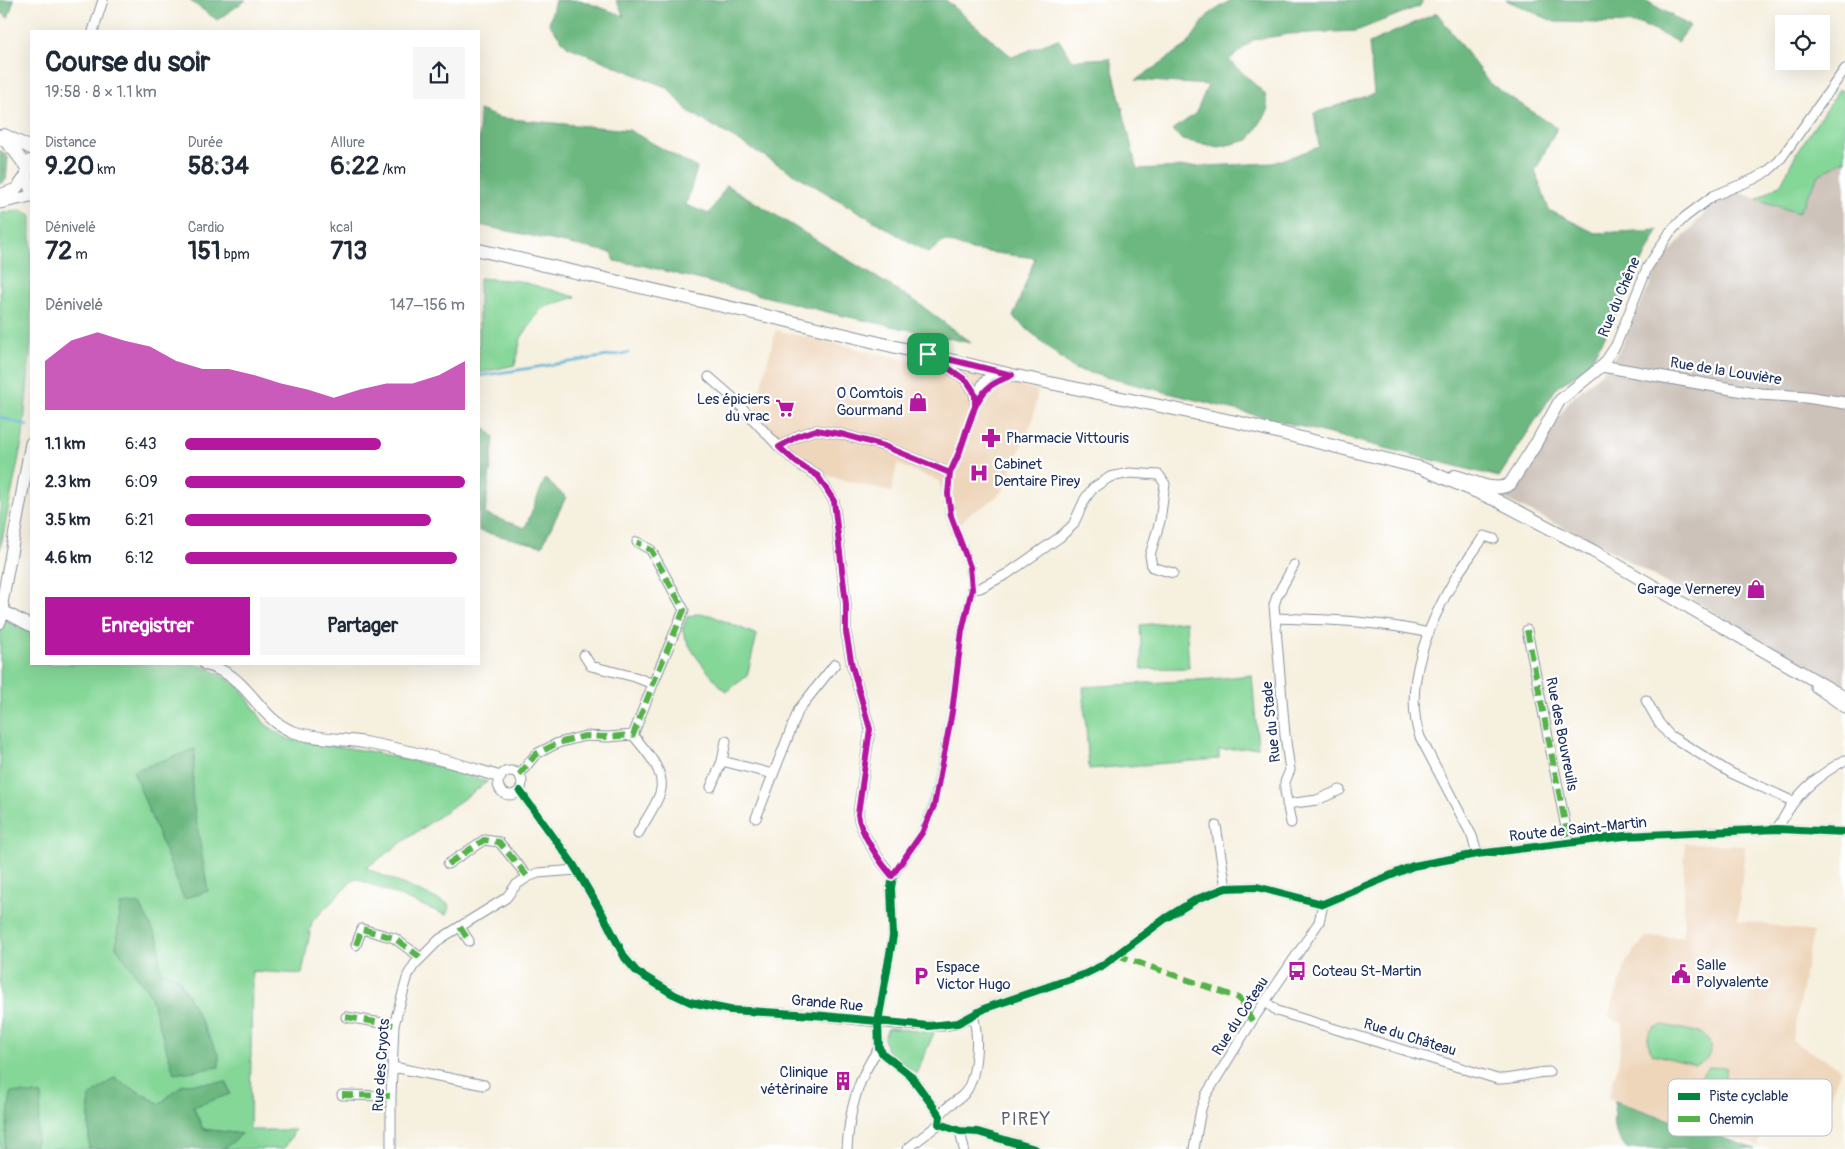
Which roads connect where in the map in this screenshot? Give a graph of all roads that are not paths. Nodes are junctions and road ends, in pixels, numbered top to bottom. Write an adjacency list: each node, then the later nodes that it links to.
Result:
1 (103, 0): 2 (street)
2 (93, 30)
3 (1845, 69): 14 (street, Rue du Chêne)
4 (0, 132): 6 (main road)
5 (0, 136): 7 (main road)
6 (30, 147)
7 (28, 168): 8 (main road); 9 (street)
8 (30, 183)
9 (0, 195)
10 (30, 196): 11 (street)
11 (0, 204)
12 (480, 250): 13 (main road)
13 (928, 354): 15 (main road); 19 (street)
14 (1602, 366): 18 (street, Rue de la Louvière); 20 (street, Rue du Chêne)
15 (995, 370): 16 (main road); 19 (street)
16 (1012, 375): 19 (street); 23 (main road)
17 (709, 377): 21 (street)
18 (1845, 403)
19 (976, 405): 24 (street)
20 (1535, 445): 23 (main road)
21 (779, 447): 24 (street); 66 (street)
22 (30, 449): 30 (street)
23 (1421, 468): 36 (main road)
24 (950, 473): 29 (street)
25 (1494, 539): 35 (street)
26 (637, 542): 40 (street)
27 (1294, 565): 31 (street, Rue du Stade)
28 (1173, 573): 29 (street)
29 (972, 589): 66 (street)
30 (5, 612): 32 (street); 33 (street)
31 (1276, 618): 35 (street); 55 (street, Rue du Stade)
32 (0, 624)
33 (30, 625)
34 (1527, 630): 62 (street, Rue des Bouvreuils)
35 (1430, 634): 63 (street)
36 (1764, 651): 41 (main road); 43 (street)
37 (584, 655): 40 (street)
38 (835, 664): 48 (street)
39 (208, 665): 50 (street)
40 (653, 684): 44 (street)
41 (1845, 698)
42 (1646, 700): 54 (street)
43 (1845, 708)
44 (633, 735): 49 (street); 61 (street)
45 (726, 742): 47 (street)
46 (1845, 760): 54 (street)
47 (722, 761): 48 (street); 51 (street)
48 (773, 774): 56 (street)
49 (518, 775): 50 (street); 53 (street)
50 (500, 777): 53 (street)
51 (711, 787)
52 (1340, 790): 55 (street)
53 (520, 791): 65 (street, Grande Rue)
54 (1794, 802): 59 (street)
55 (1287, 804): 57 (street, Rue du Stade)
56 (756, 818)
57 (1291, 823)
58 (1216, 826): 68 (street)
59 (1778, 829): 60 (street, Route de Saint-Martin); 62 (street, Route de Saint-Martin)
60 (1845, 832)
61 (638, 834)
62 (1569, 843): 63 (street, Route de Saint-Martin)
63 (1477, 854): 69 (street, Route de Saint-Martin)
64 (448, 864): 67 (street)
65 (576, 870): 67 (street, Rue des Cryots); 77 (street, Grande Rue)
66 (892, 876): 77 (street)
67 (528, 877): 70 (street, Rue des Cryots)
68 (1226, 888): 69 (street, Grande Rue); 75 (street, Grande Rue)
69 (1323, 904): 74 (street, Rue du Coteau)
70 (460, 927): 71 (street); 73 (street, Rue des Cryots)
71 (469, 941)
72 (356, 945): 73 (street)
73 (420, 957): 78 (street, Rue des Cryots)
74 (1266, 1002): 81 (street, Rue du Château); 92 (street, Rue du Coteau)
75 (973, 1016): 77 (street, Grande Rue); 85 (street)
76 (346, 1017): 78 (street)
77 (878, 1022): 79 (street)
78 (394, 1025): 80 (street, Rue des Cryots)
79 (879, 1048): 85 (street); 89 (street)
80 (393, 1066): 82 (street); 84 (street, Rue des Cryots)
81 (1549, 1072)
82 (484, 1085)
83 (342, 1095): 84 (street)
84 (391, 1096): 88 (street, Rue des Cryots)
85 (940, 1120): 86 (street); 90 (street)
86 (960, 1131): 87 (street); 91 (street)
87 (1030, 1148)
88 (391, 1149)
89 (847, 1149)
90 (907, 1149)
91 (964, 1149)
92 (1194, 1149)

